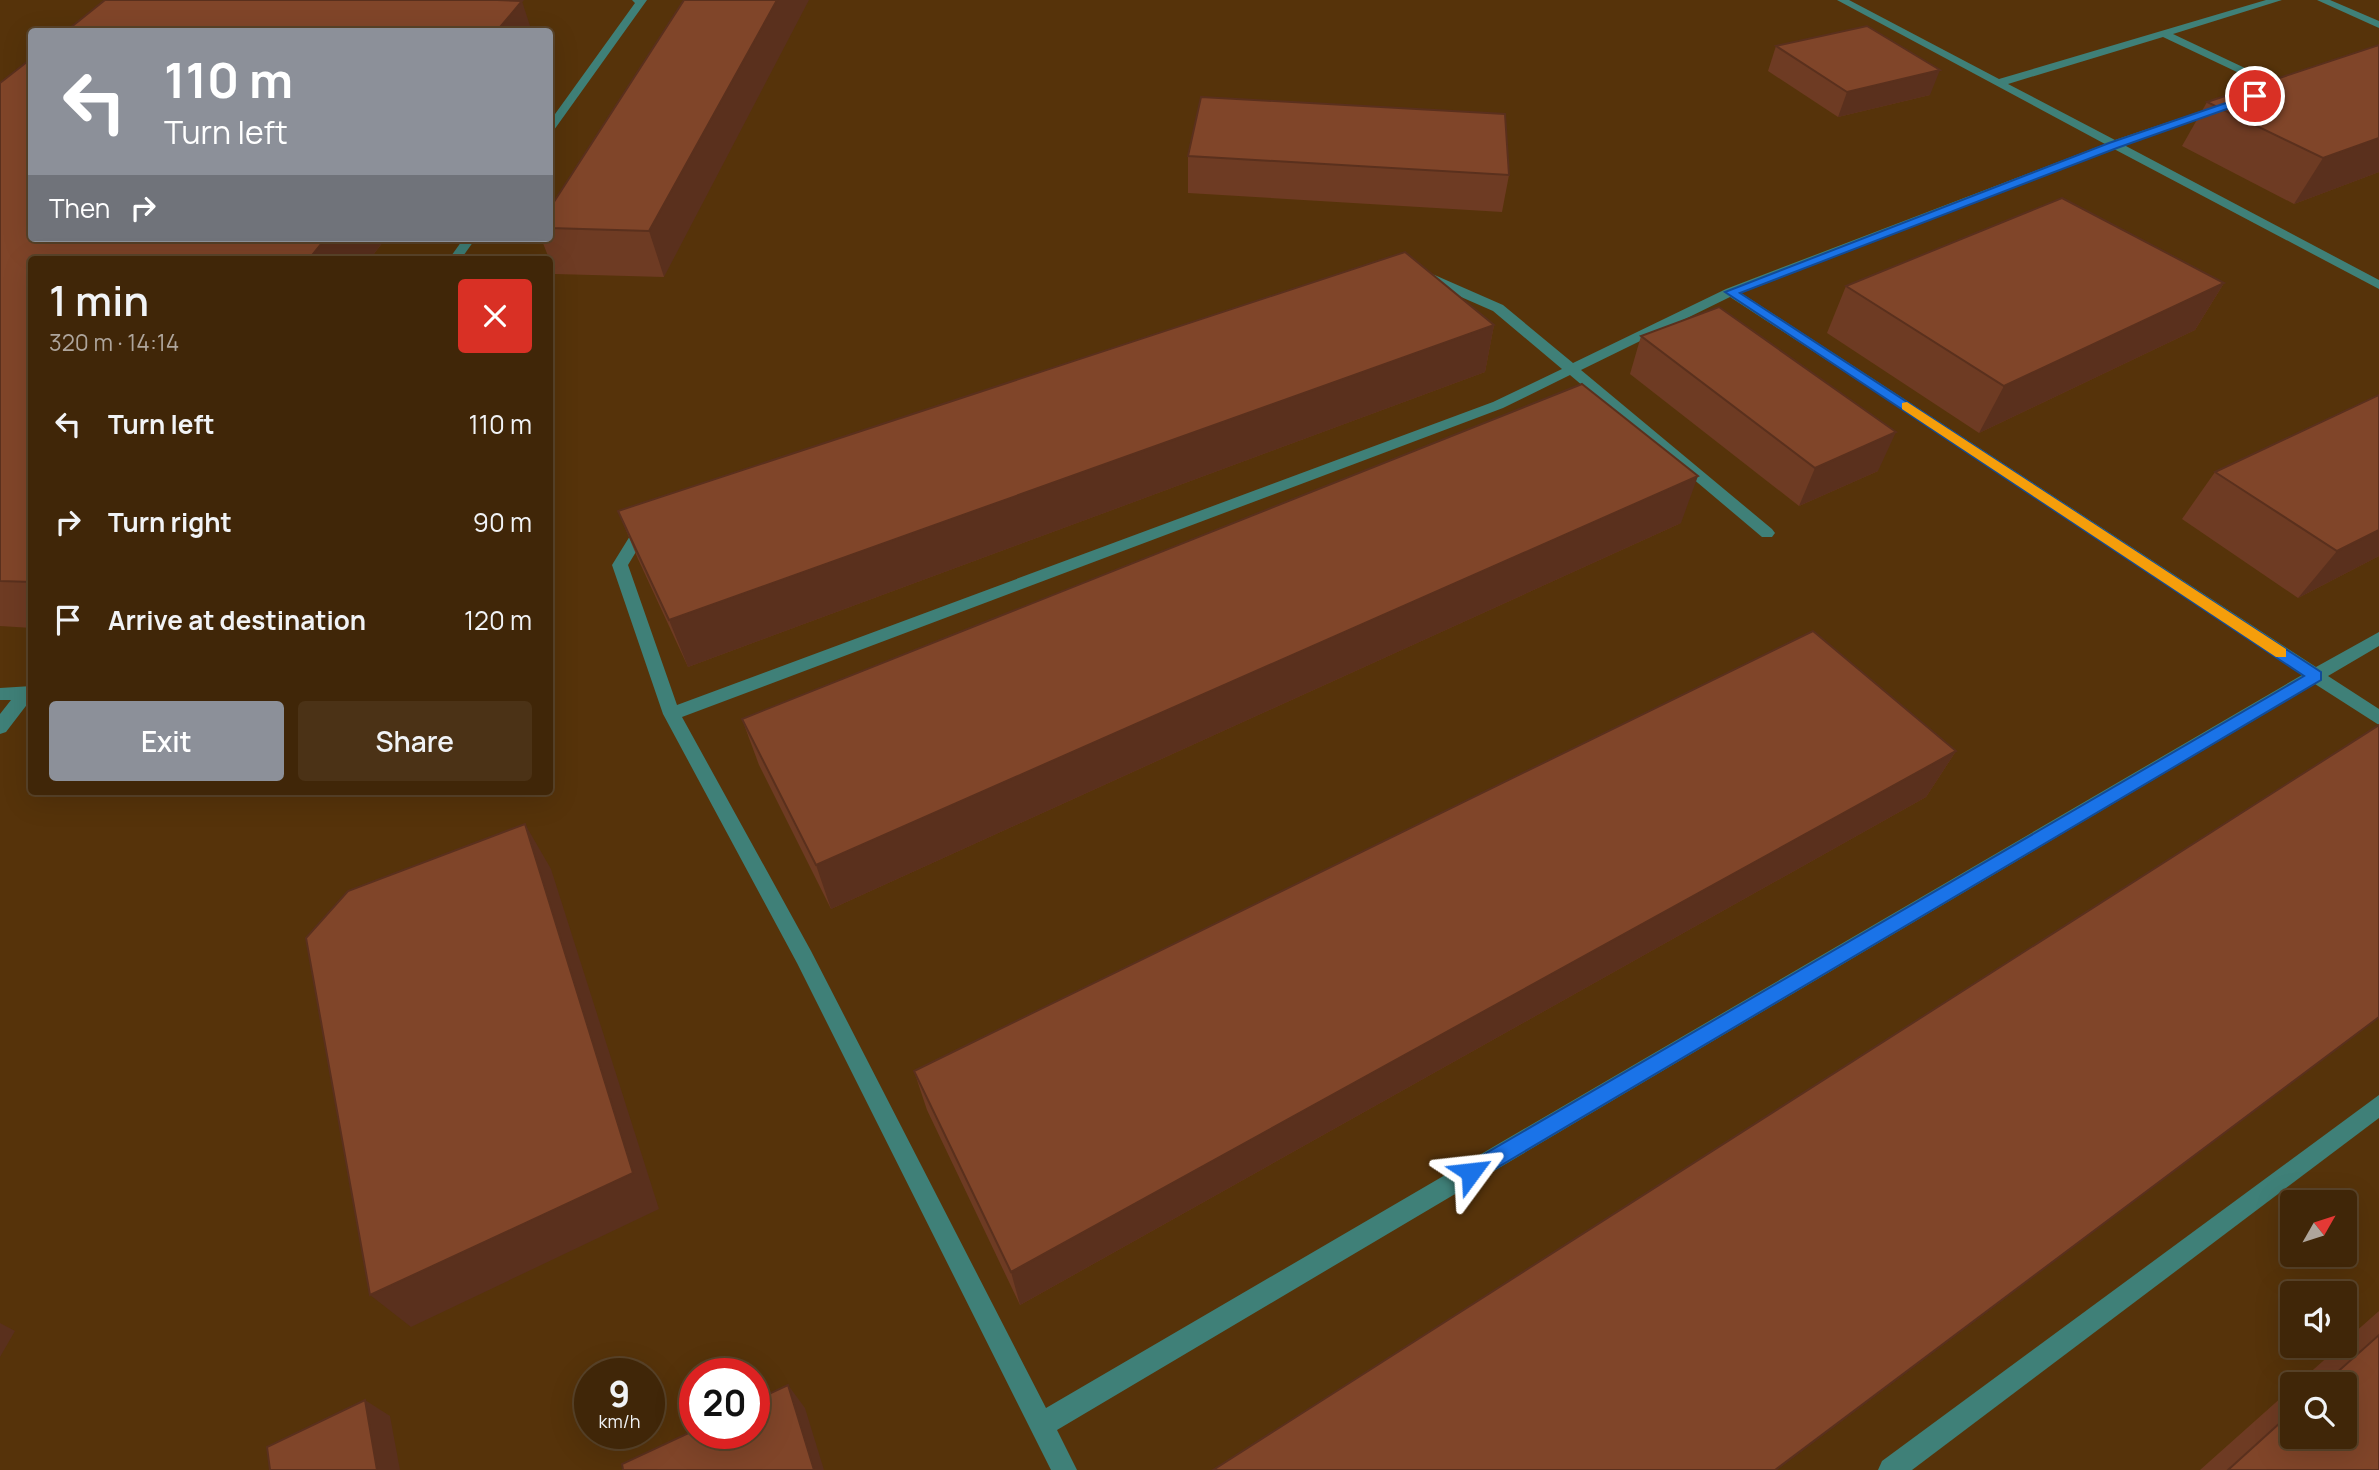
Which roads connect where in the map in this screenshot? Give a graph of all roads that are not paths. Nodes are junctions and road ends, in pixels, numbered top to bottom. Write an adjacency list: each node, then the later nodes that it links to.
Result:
1 (637, 0): 12 (lane)
2 (1842, 0): 7 (lane)
3 (2277, 0): 6 (lane)
4 (2322, 0): 5 (lane)
5 (2379, 25)
6 (2166, 35): 7 (lane); 9 (lane)
7 (1998, 83): 13 (lane)
8 (2291, 84): 9 (lane)
9 (2278, 88): 10 (lane)
10 (2266, 92)
11 (2228, 106): 13 (lane)
12 (553, 124)
13 (2113, 145): 15 (lane); 16 (lane)
14 (1413, 276): 17 (lane)
15 (2379, 285)
16 (1731, 292): 17 (lane); 21 (lane)
17 (1569, 370): 19 (lane); 24 (lane)
18 (654, 510): 24 (lane)
19 (1767, 533)
20 (2379, 638): 21 (lane)
21 (2316, 676): 25 (lane); 28 (lane)
22 (28, 693): 23 (lane); 26 (lane)
23 (0, 694)
24 (672, 714): 28 (lane)
25 (2379, 718)
26 (0, 727)
27 (2379, 1105): 30 (lane)
28 (1041, 1425): 29 (lane)
29 (1064, 1470)
30 (1891, 1470)

